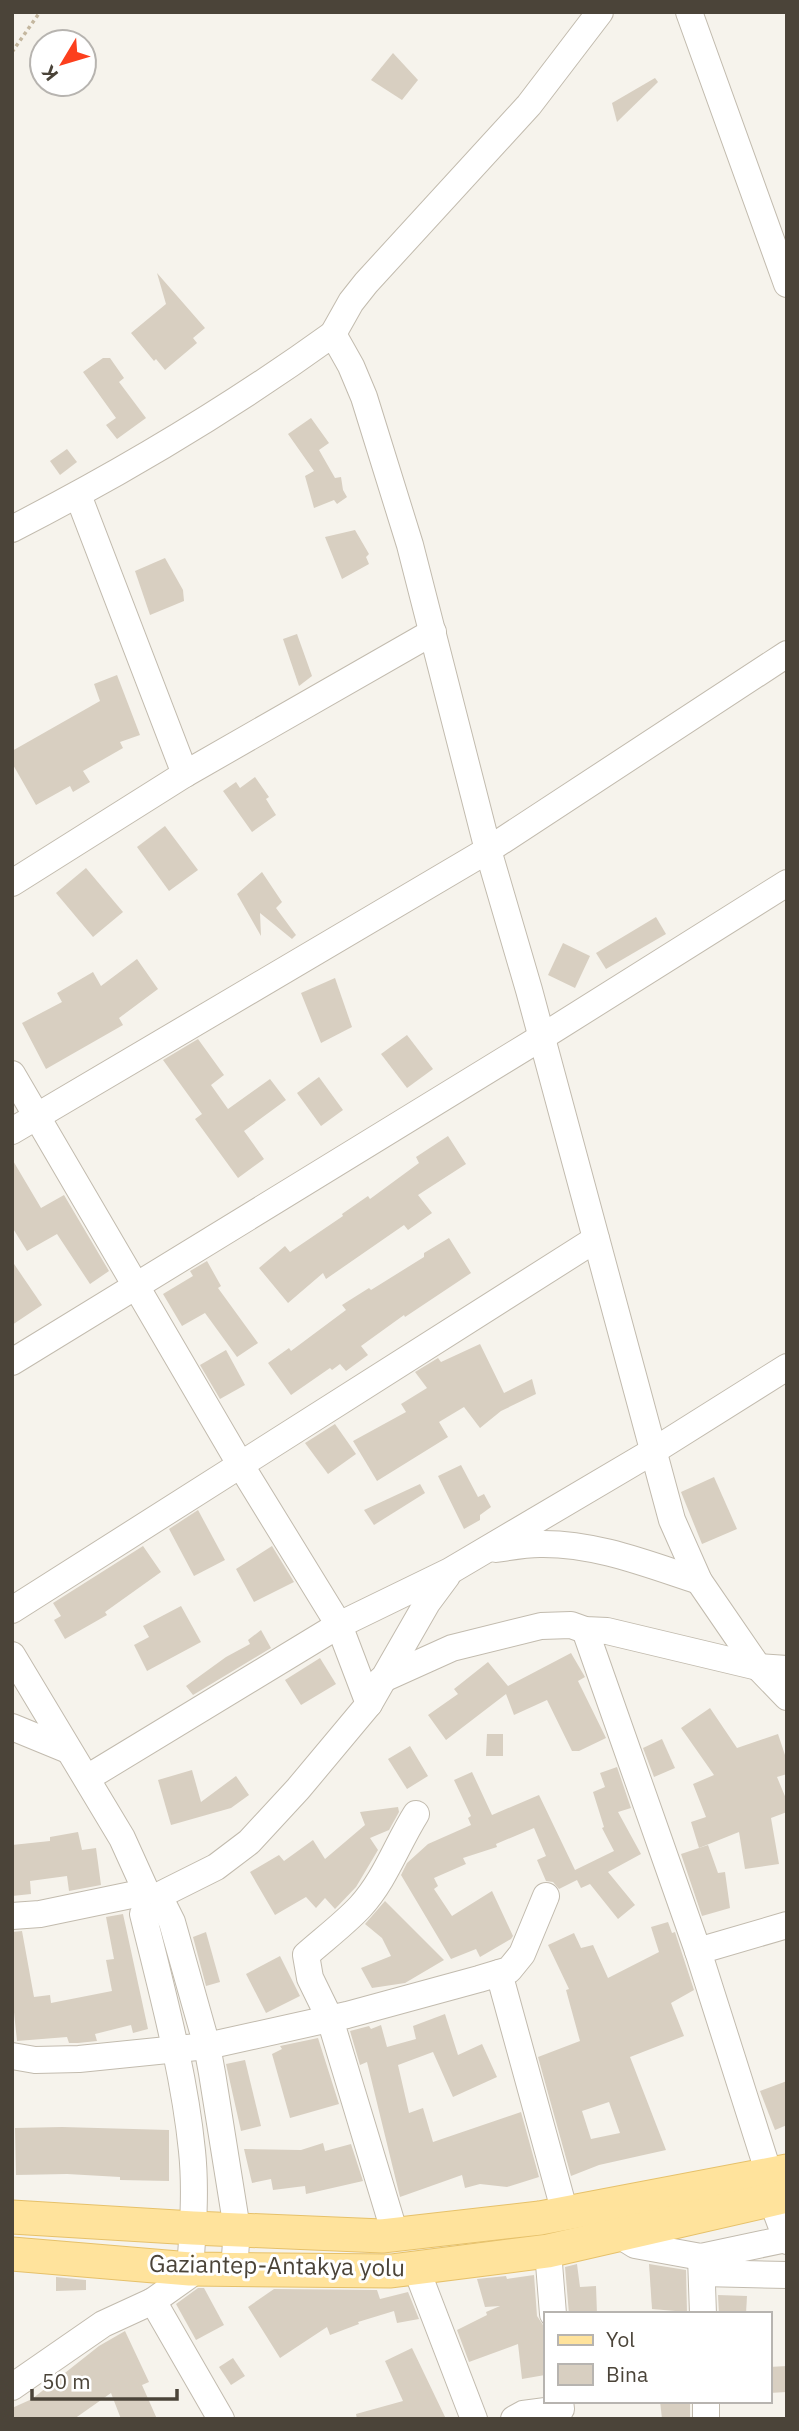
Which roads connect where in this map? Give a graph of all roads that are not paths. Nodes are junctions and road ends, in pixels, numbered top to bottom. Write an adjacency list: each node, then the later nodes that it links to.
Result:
1 (600, 12): 4 (street)
2 (689, 12): 3 (street)
3 (787, 284)
4 (333, 334): 5 (street); 7 (street)
5 (78, 495): 6 (street); 9 (street)
6 (12, 529)
7 (433, 632): 9 (street); 10 (street)
8 (787, 654): 10 (street)
9 (185, 774): 11 (street)
10 (488, 850): 13 (street); 15 (street)
11 (12, 883)
12 (787, 883): 13 (street)
13 (542, 1037): 17 (street); 18 (street)
14 (12, 1074): 15 (street)
15 (36, 1116): 16 (street); 18 (street)
16 (12, 1131)
17 (596, 1239): 21 (street); 22 (street)
18 (136, 1284): 19 (street); 22 (street)
19 (12, 1362)
20 (787, 1367): 21 (street)
21 (654, 1450): 23 (street); 25 (street)
22 (240, 1464): 26 (street); 27 (street)
23 (484, 1551): 24 (street); 25 (street)
24 (450, 1572): 27 (street); 32 (street)
25 (699, 1581): 30 (street)
26 (12, 1610)
27 (339, 1625): 34 (street); 37 (street)
28 (585, 1630): 30 (street); 32 (street); 43 (street)
29 (12, 1655): 36 (street)
30 (758, 1667): 31 (street); 33 (street)
31 (787, 1669)
32 (381, 1681): 34 (street)
33 (787, 1697)
34 (369, 1704): 40 (street)
35 (12, 1727): 36 (street)
36 (68, 1750): 37 (street)
37 (87, 1778): 40 (street)
38 (416, 1814): 45 (street)
39 (546, 1896): 44 (street)
40 (149, 1900): 41 (street); 46 (street); 47 (street)
41 (12, 1916)
42 (787, 1925): 43 (street)
43 (698, 1951): 50 (street)
44 (499, 1973): 45 (street); 51 (street)
45 (330, 2019): 46 (street); 55 (street)
46 (207, 2046): 47 (street); 54 (street)
47 (174, 2050): 48 (street); 53 (street)
48 (13, 2056): 49 (street)
49 (12, 2071)
50 (778, 2185): 51 (main road, Gaziantep-Antakya yolu); 56 (main road, Gaziantep-Antakya yolu); 57 (street)
51 (565, 2213): 55 (main road, Gaziantep-Antakya yolu)
52 (12, 2217): 53 (main road, Gaziantep-Antakya yolu)
53 (193, 2228): 54 (main road, Gaziantep-Antakya yolu); 62 (street)
54 (237, 2229): 55 (main road, Gaziantep-Antakya yolu); 63 (street)
55 (394, 2234)
56 (619, 2235): 58 (main road, Gaziantep-Antakya yolu); 60 (street)
57 (786, 2240): 60 (street)
58 (548, 2251): 61 (main road, Gaziantep-Antakya yolu); 66 (street)
59 (12, 2254): 62 (main road, Gaziantep-Antakya yolu)
60 (701, 2265): 64 (street); 67 (street)
61 (416, 2268): 63 (main road, Gaziantep-Antakya yolu); 71 (street)
62 (194, 2269): 63 (main road, Gaziantep-Antakya yolu); 65 (street)
63 (234, 2270)
64 (787, 2275)
65 (153, 2301): 68 (street); 70 (street)
66 (553, 2312)
67 (703, 2312)
68 (12, 2387)
69 (560, 2403): 72 (street)
70 (221, 2419)
71 (474, 2419)
72 (514, 2419)

